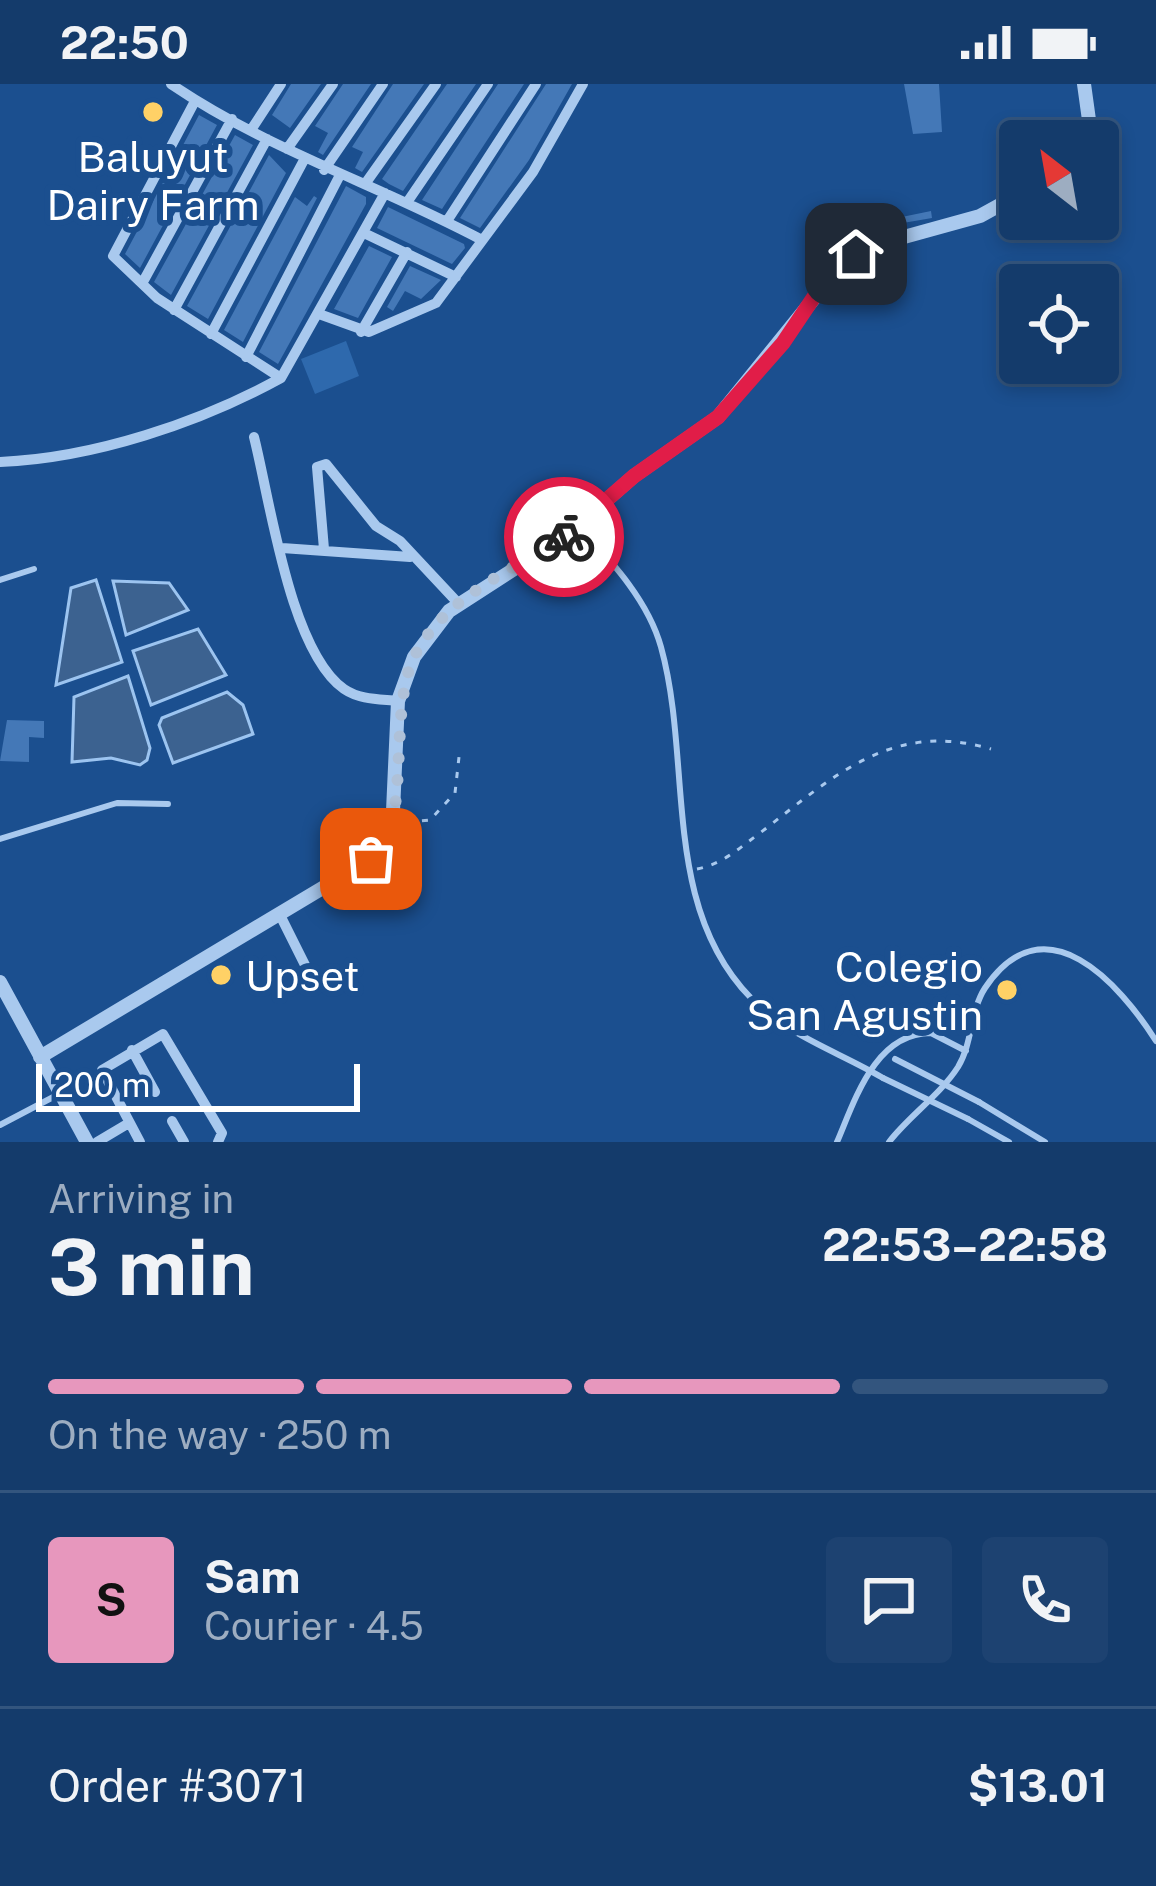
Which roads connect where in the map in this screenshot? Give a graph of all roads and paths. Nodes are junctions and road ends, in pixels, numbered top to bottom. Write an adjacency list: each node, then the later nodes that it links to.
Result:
1 (170, 84): 10 (street)
2 (281, 84): 13 (street)
3 (333, 84): 15 (street)
4 (383, 84): 17 (street)
5 (436, 84): 19 (street)
6 (488, 84): 21 (street)
7 (536, 84): 23 (street)
8 (584, 84): 25 (street)
9 (1084, 84): 12 (street)
10 (195, 101): 11 (street); 28 (street)
11 (232, 119): 13 (street); 28 (street)
12 (1089, 120)
13 (250, 130): 14 (street)
14 (267, 139): 15 (street); 29 (street)
15 (287, 149): 16 (street)
16 (304, 160): 17 (street); 32 (street)
17 (324, 170): 18 (street)
18 (340, 175): 19 (street); 33 (street)
19 (365, 184): 20 (street)
20 (385, 193): 21 (street); 24 (street)
21 (408, 201): 23 (street)
22 (999, 206): 37 (street)
23 (447, 221): 25 (street)
24 (366, 234): 26 (street); 30 (street)
25 (482, 240): 27 (street)
26 (407, 252): 27 (street); 31 (street)
27 (456, 277): 31 (street)
28 (144, 280): 29 (street)
29 (174, 310): 32 (street)
30 (319, 314): 31 (street); 34 (street)
31 (362, 332)
32 (211, 334): 33 (street)
33 (246, 357): 34 (street)
34 (281, 378): 36 (street)
35 (254, 437): 38 (street)
36 (0, 462)
37 (579, 526): 43 (street); 50 (lane)
38 (282, 548): 39 (street); 44 (street)
39 (324, 549): 40 (street); 40 (street)
40 (410, 557): 43 (street)
41 (34, 568): 42 (lane)
42 (0, 580)
43 (458, 603): 44 (street)
44 (398, 701): 48 (street)
45 (991, 749): 50 (path)
46 (459, 757): 48 (path)
47 (168, 804): 49 (lane)
48 (393, 823): 51 (street)
49 (0, 839)
50 (690, 870): 59 (lane)
51 (280, 916): 53 (street); 57 (street)
52 (0, 982): 57 (street)
53 (314, 983)
54 (1156, 1041): 56 (lane)
55 (131, 1050): 61 (street); 64 (street); 70 (street)
56 (965, 1051): 58 (lane); 72 (lane)
57 (40, 1057): 62 (street)
58 (880, 1058): 59 (lane); 60 (lane); 74 (lane, bridge)
59 (858, 1064): 60 (lane)
60 (871, 1070): 71 (lane); 73 (lane, bridge)
61 (155, 1092)
62 (59, 1094): 65 (lane); 66 (street)
63 (172, 1121): 69 (street)
64 (130, 1123): 67 (street); 68 (street)
65 (0, 1125)
66 (87, 1142)
67 (97, 1142)
68 (140, 1142)
69 (184, 1142)
70 (218, 1142)
71 (837, 1142)
72 (889, 1142)
73 (1009, 1142)
74 (1045, 1142)

